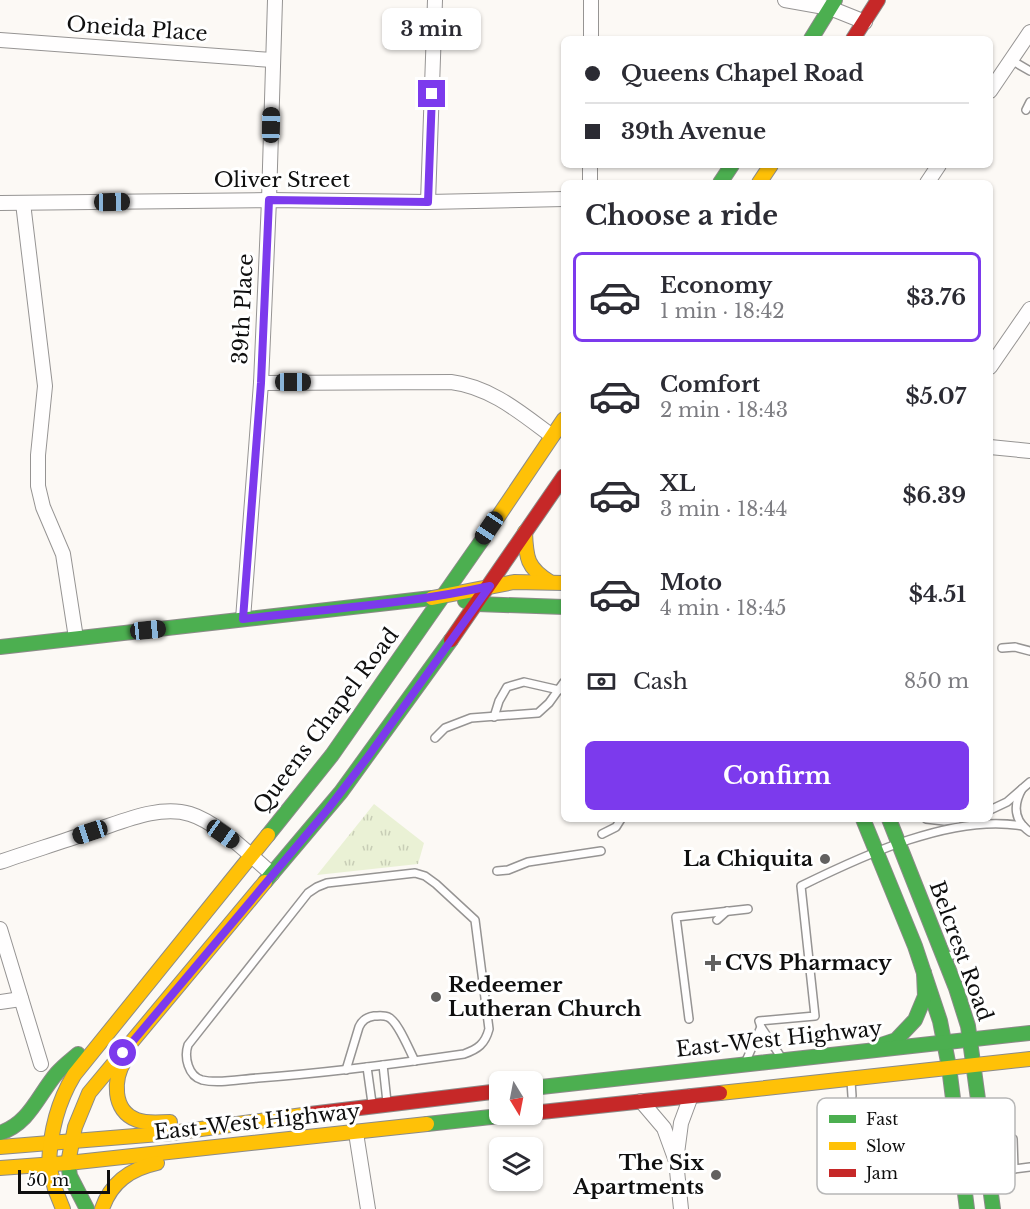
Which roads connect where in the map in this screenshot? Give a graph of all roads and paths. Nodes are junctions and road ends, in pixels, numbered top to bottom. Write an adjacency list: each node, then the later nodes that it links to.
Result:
1 (275, 0): 13 (street, 39th Place)
2 (435, 0): 20 (street)
3 (591, 0): 9 (street)
4 (785, 0): 6 (street)
5 (878, 0): 7 (main road)
6 (832, 4): 7 (street); 10 (main road)
7 (864, 22): 11 (main road)
8 (1030, 32): 14 (street)
9 (591, 36)
10 (813, 36)
11 (855, 36)
12 (0, 40): 13 (street, Oneida Place)
13 (272, 60): 18 (street, 39th Place)
14 (1011, 60): 15 (lane); 16 (street)
15 (1030, 71)
16 (993, 87)
17 (561, 199): 20 (street, Oliver Street)
18 (269, 200): 19 (street, Oliver Street); 20 (street, Oliver Street); 24 (street, 39th Place)
19 (23, 202): 21 (street, Oliver Street); 37 (street)
20 (428, 202)
21 (0, 203)
22 (1030, 309): 23 (street)
23 (993, 363)
24 (261, 383): 26 (street); 36 (street, 39th Place)
25 (561, 423): 26 (main road, Queens Chapel Road)
26 (552, 436): 33 (main road, Queens Chapel Road)
27 (993, 447): 28 (street)
28 (1030, 451)
29 (561, 480): 30 (main road)
30 (525, 532): 31 (main road); 32 (main road)
31 (557, 582): 32 (main road)
32 (490, 586): 33 (main road); 34 (main road)
33 (443, 596): 34 (main road); 36 (main road); 57 (main road, Queens Chapel Road)
34 (477, 604): 35 (main road); 60 (main road)
35 (561, 607)
36 (243, 619): 37 (main road)
37 (76, 638): 38 (main road)
38 (0, 647)
39 (1002, 648): 40 (lane)
40 (1030, 651)
41 (561, 687): 42 (lane)
42 (559, 690): 43 (lane); 43 (lane)
43 (494, 717): 44 (lane)
44 (435, 738)
45 (1030, 773): 46 (lane)
46 (1026, 785): 47 (lane); 51 (lane)
47 (993, 809)
48 (619, 822): 53 (lane)
49 (864, 822): 56 (main road, Belcrest Road)
50 (890, 822): 54 (main road, Belcrest Road)
51 (1023, 826): 52 (lane); 54 (lane)
52 (1030, 831)
53 (602, 834)
54 (900, 844): 56 (lane); 68 (main road, Belcrest Road)
55 (602, 851): 59 (lane)
56 (877, 852): 69 (main road, Belcrest Road); 75 (lane)
57 (250, 855): 58 (street); 60 (street); 74 (main road, Queens Chapel Road)
58 (0, 862)
59 (497, 872)
60 (272, 874): 70 (main road)
61 (748, 909): 62 (lane)
62 (727, 911): 63 (lane); 64 (lane)
63 (699, 914): 65 (lane); 73 (lane)
64 (717, 920)
65 (706, 921)
66 (0, 929): 71 (street)
67 (960, 954): 68 (lane)
68 (944, 957): 77 (main road, Belcrest Road)
69 (924, 973): 78 (main road, Belcrest Road); 79 (main road)
70 (183, 981): 102 (main road); 107 (main road)
71 (21, 999): 72 (street); 84 (street)
72 (0, 1002)
73 (689, 1020)
74 (117, 1021): 104 (main road); 108 (main road, Queens Chapel Road)
75 (761, 1027): 80 (lane); 83 (lane)
76 (1030, 1033): 77 (main road, East-West Highway)
77 (970, 1040): 78 (main road, East-West Highway); 86 (main road, Belcrest Road)
78 (945, 1042): 79 (main road, East-West Highway); 88 (main road, Belcrest Road)
79 (867, 1051): 80 (main road, East-West Highway)
80 (783, 1059): 83 (main road, East-West Highway)
81 (1030, 1059): 86 (main road)
82 (415, 1061): 85 (lane); 89 (lane); 89 (lane)
83 (745, 1063): 91 (main road, East-West Highway)
84 (41, 1064)
85 (383, 1065): 87 (lane); 99 (lane)
86 (974, 1065): 88 (main road); 97 (main road, Belcrest Road)
87 (367, 1067): 89 (lane); 100 (lane)
88 (949, 1067): 90 (main road); 96 (main road, Belcrest Road)
89 (346, 1070)
90 (851, 1078): 94 (main road); 95 (lane)
91 (543, 1087)
92 (489, 1093): 99 (main road, East-West Highway)
93 (489, 1094): 105 (main road)
94 (691, 1096): 98 (main road); 110 (street)
95 (852, 1096)
96 (951, 1098)
97 (979, 1098)
98 (641, 1101): 101 (main road); 110 (street)
99 (387, 1105): 100 (main road, East-West Highway)
100 (372, 1107): 102 (main road, East-West Highway)
101 (543, 1112)
102 (314, 1113): 107 (main road, East-West Highway)
103 (489, 1117): 105 (main road, East-West Highway)
104 (0, 1133)
105 (356, 1133): 106 (main road, East-West Highway); 121 (street)
106 (284, 1141): 111 (main road, East-West Highway); 120 (main road)
107 (69, 1142): 108 (main road, East-West Highway); 111 (main road)
108 (49, 1143): 109 (main road, East-West Highway); 112 (main road, Queens Chapel Road)
109 (0, 1147)
110 (676, 1161): 122 (street)
111 (68, 1163): 112 (main road, East-West Highway); 119 (main road)
112 (49, 1165): 114 (main road, East-West Highway); 118 (main road, Queens Chapel Road)
113 (1030, 1167): 115 (lane)
114 (0, 1168)
115 (1015, 1169)
116 (963, 1194): 123 (main road, Belcrest Road)
117 (991, 1194): 124 (main road, Belcrest Road)
118 (63, 1209)
119 (87, 1209)
120 (102, 1209)
121 (368, 1209)
122 (681, 1209)
123 (967, 1209)
124 (993, 1209)

